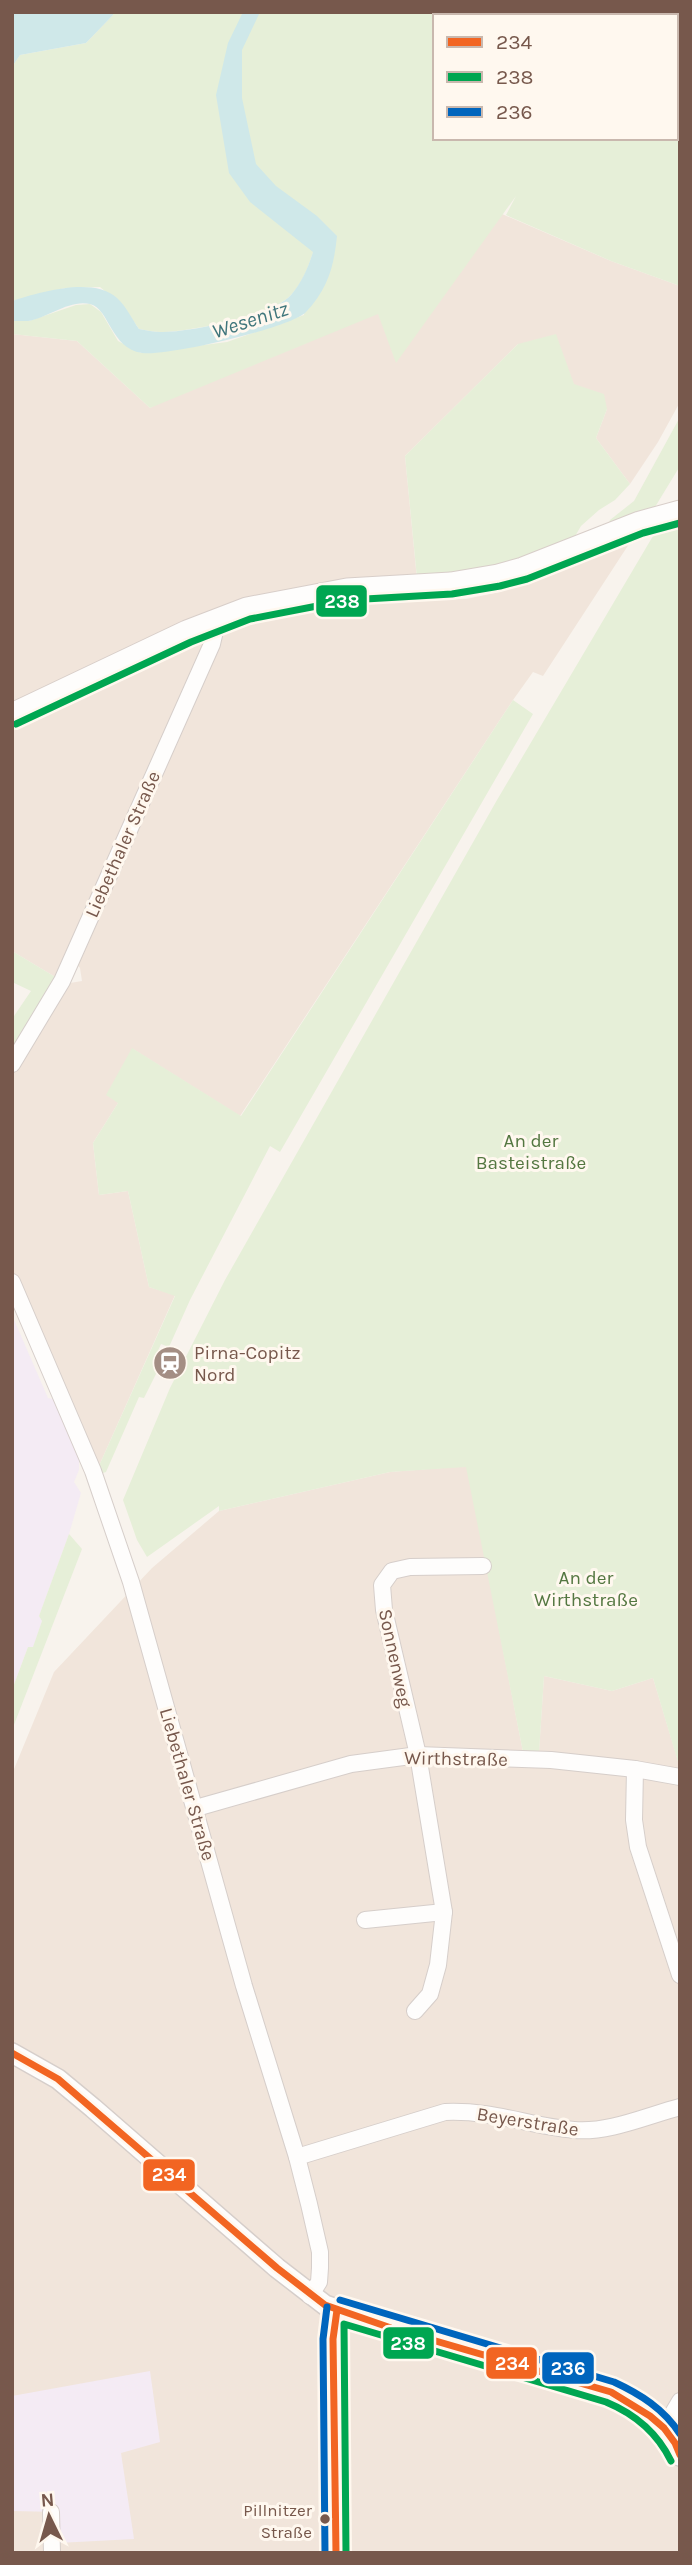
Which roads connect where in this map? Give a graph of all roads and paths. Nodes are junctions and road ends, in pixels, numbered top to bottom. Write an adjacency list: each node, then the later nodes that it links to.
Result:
1 (680, 512): 2 (main road)
2 (218, 618): 3 (main road); 4 (street, Liebethaler Straße)
3 (12, 715)
4 (12, 1064)
5 (12, 1282): 10 (street, Liebethaler Straße)
6 (483, 1566): 7 (street, Sonnenweg)
7 (418, 1755): 8 (street, Wirthstraße); 10 (street, Wirthstraße); 11 (street, Sonnenweg)
8 (635, 1769): 9 (street, Wirthstraße); 13 (street)
9 (680, 1777)
10 (196, 1808): 17 (street, Liebethaler Straße)
11 (444, 1912): 12 (street); 14 (street, Sonnenweg)
12 (365, 1920)
13 (680, 1975)
14 (415, 2011)
15 (12, 2053): 18 (street)
16 (680, 2107): 17 (street, Beyerstraße)
17 (297, 2157): 18 (street, Liebethaler Straße)
18 (310, 2296): 19 (street)
19 (337, 2310): 21 (street); 25 (street)
20 (680, 2401): 21 (street)
21 (664, 2428): 22 (street)
22 (680, 2456)
23 (51, 2512): 24 (street)
24 (52, 2553)
25 (336, 2553)

